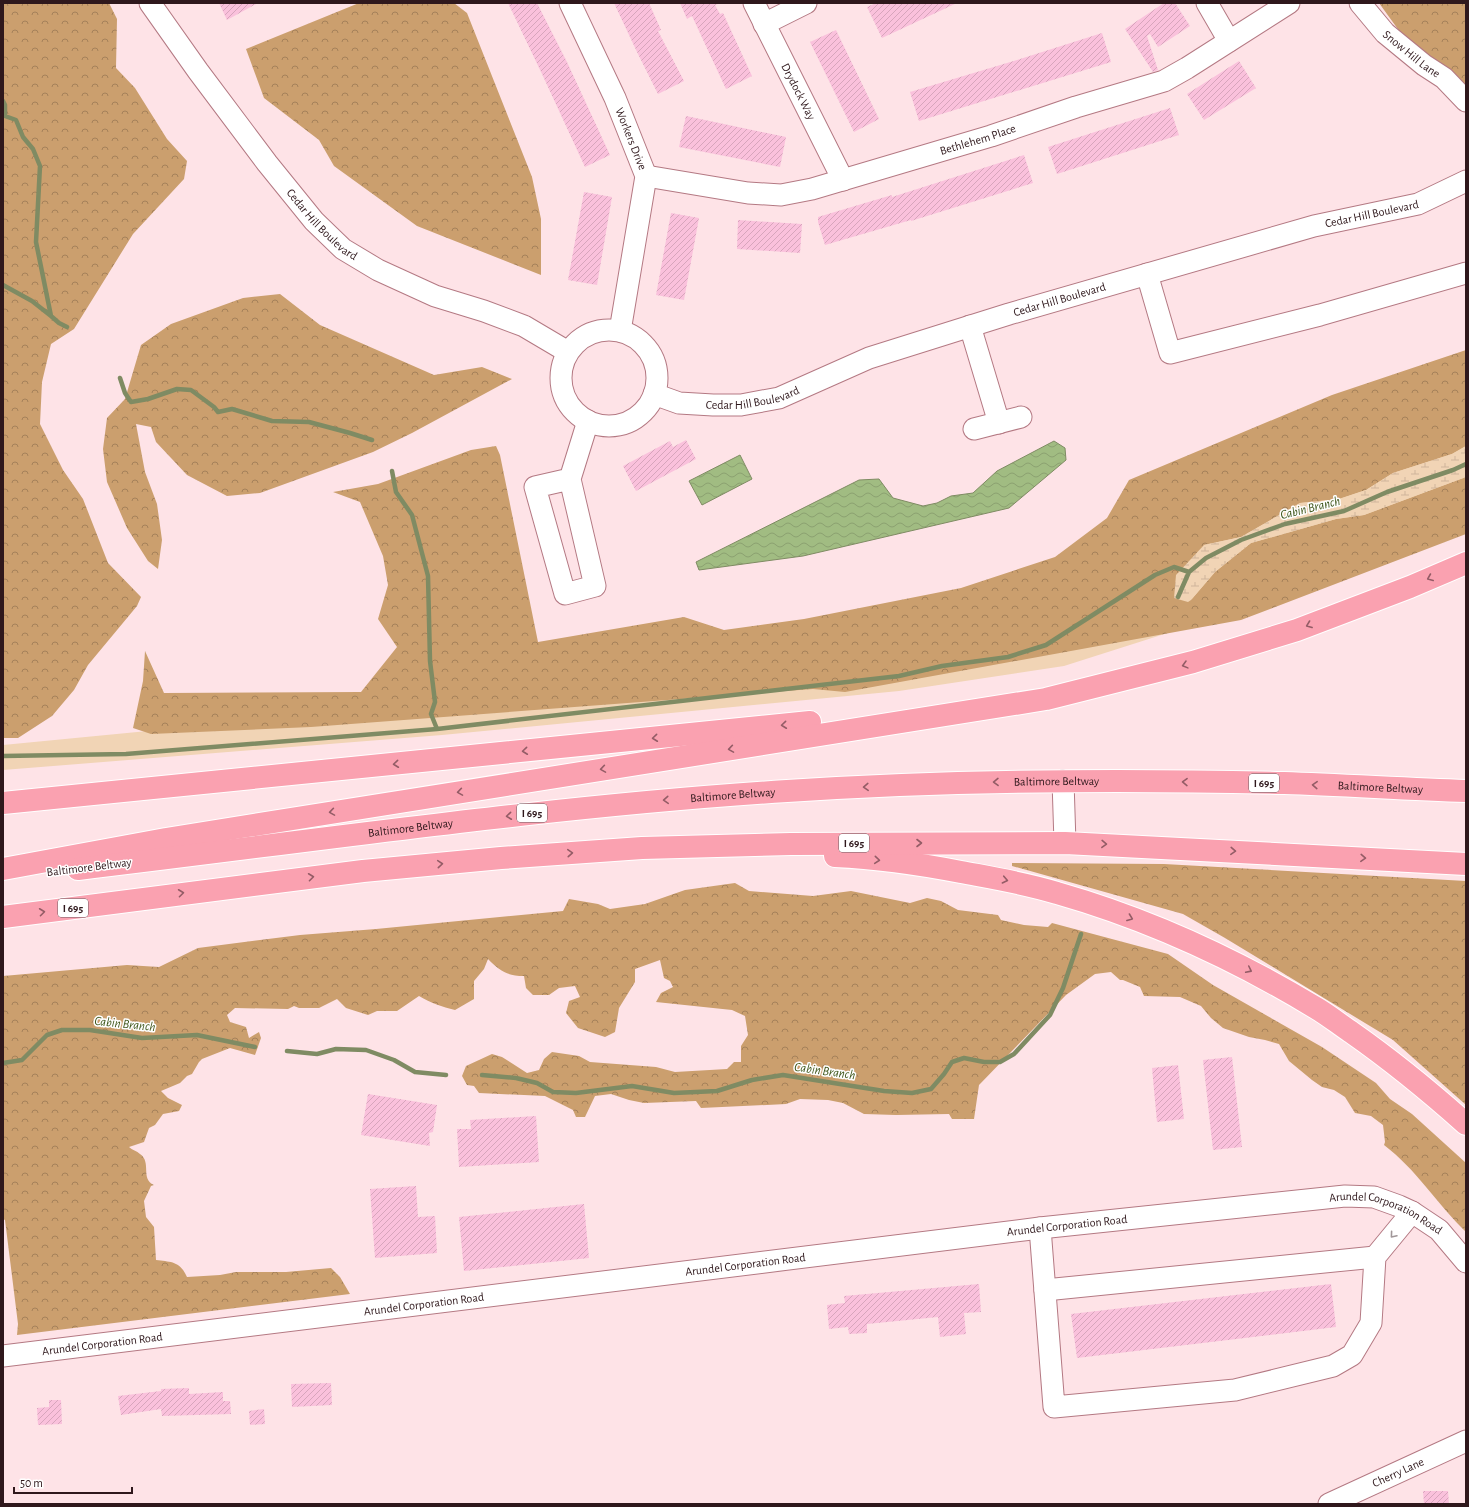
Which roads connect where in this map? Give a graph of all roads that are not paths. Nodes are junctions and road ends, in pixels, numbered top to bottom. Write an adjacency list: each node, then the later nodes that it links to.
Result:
1 (150, 3): 18 (street, Cedar Hill Boulevard)
2 (570, 3): 11 (street, Workers Drive)
3 (754, 3): 8 (street, Drydock Way)
4 (806, 3): 8 (street)
5 (1207, 3): 9 (street)
6 (1289, 3): 9 (street, Bethlehem Place)
7 (1360, 3): 10 (street, Snow Hill Lane)
8 (764, 24): 12 (street, Drydock Way)
9 (1229, 41): 12 (street, Bethlehem Place)
10 (1466, 101)
11 (646, 176): 12 (street, Bethlehem Place); 17 (street, Workers Drive)
12 (843, 180)
13 (1466, 181): 15 (street, Cedar Hill Boulevard)
14 (1466, 273): 15 (street)
15 (1148, 274): 16 (street, Cedar Hill Boulevard)
16 (970, 326): 19 (street, Cedar Hill Boulevard); 22 (street)
17 (620, 331): 18 (street); 19 (street)
18 (568, 352): 21 (street)
19 (654, 394): 21 (street)
20 (1021, 417): 22 (street)
21 (588, 421): 24 (street)
22 (999, 423): 23 (street)
23 (974, 430)
24 (570, 479): 24 (street)
25 (1466, 563): 26 (highway, one-way to 26)
26 (1046, 699): 29 (highway, one-way to 29); 33 (highway, one-way to 33)
27 (1063, 781): 28 (highway, Baltimore Beltway / I 695, one-way to 27); 30 (street); 34 (highway, Baltimore Beltway / I 695, one-way to 34)
28 (1466, 791)
29 (3, 803)
30 (1065, 843): 31 (highway, I 695, one-way to 30); 32 (highway, I 695, one-way to 32)
31 (642, 848): 35 (highway, I 695, one-way to 31); 36 (highway, one-way to 36)
32 (1466, 864)
33 (3, 869)
34 (3, 878)
35 (3, 917)
36 (1466, 1124)
37 (1412, 1212): 38 (street, Arundel Corporation Road); 39 (street, one-way to 39); 40 (street, Arundel Corporation Road)
38 (1040, 1228): 41 (street); 42 (street, Arundel Corporation Road)
39 (1375, 1257): 41 (street); 41 (street)
40 (1466, 1262)
41 (1045, 1290)
42 (3, 1356)
43 (1466, 1441): 44 (street, Cherry Lane)
44 (1330, 1504)

